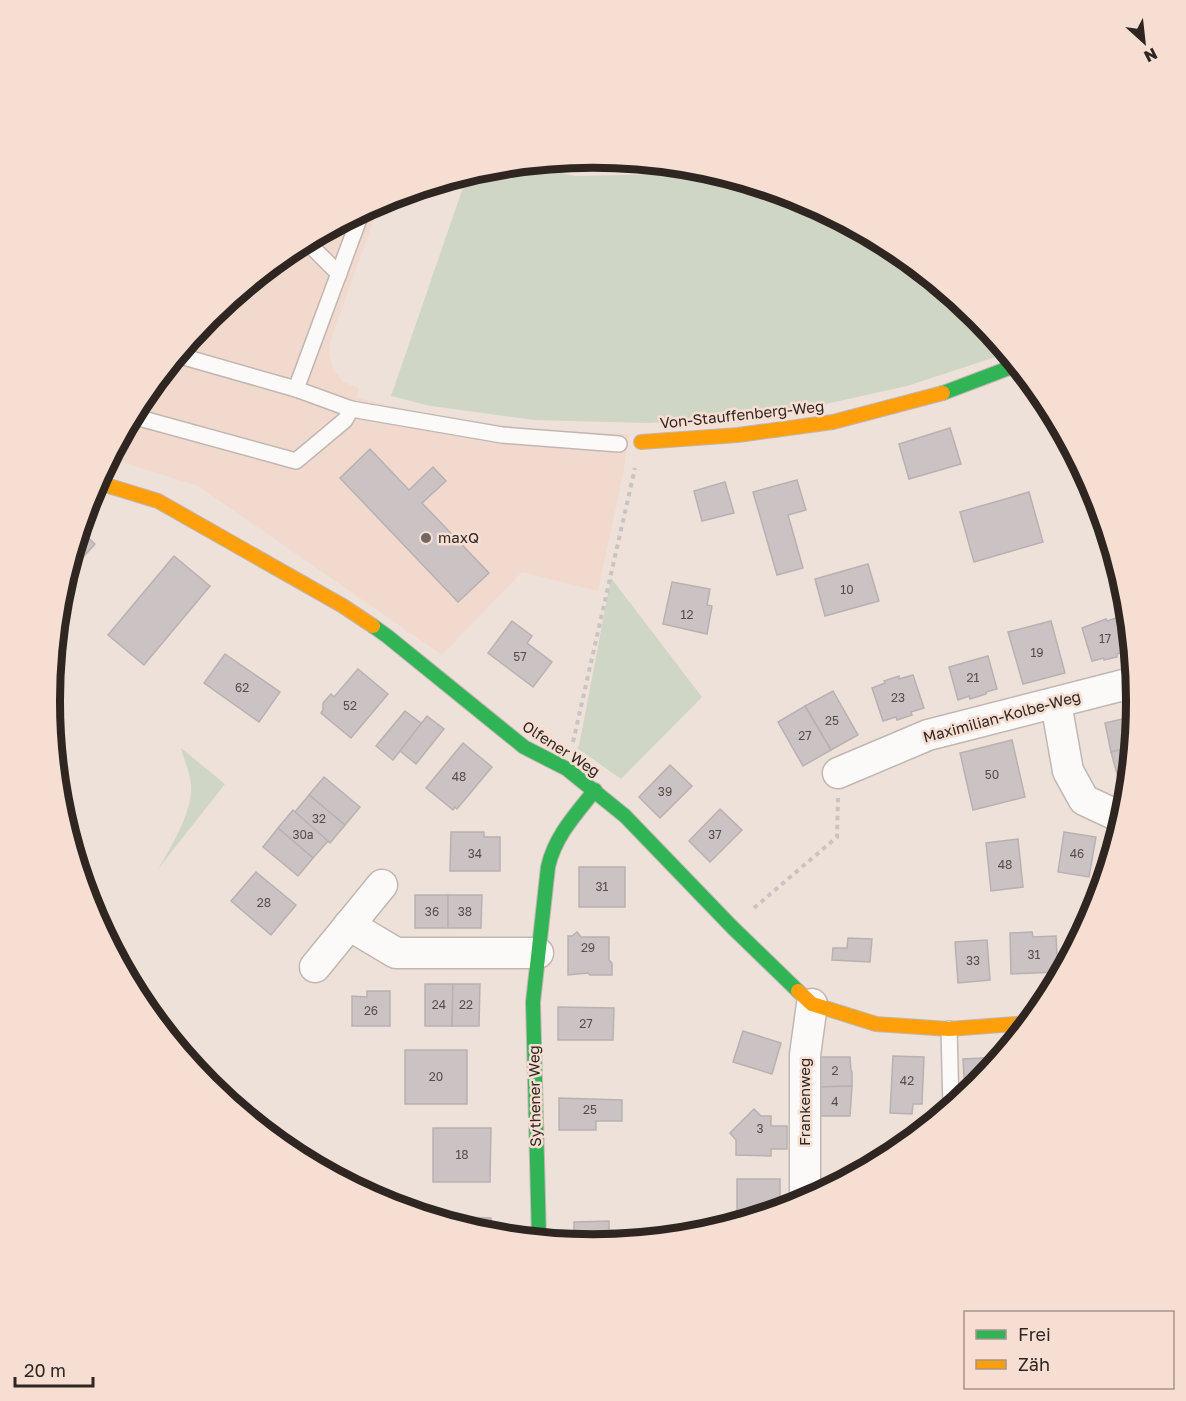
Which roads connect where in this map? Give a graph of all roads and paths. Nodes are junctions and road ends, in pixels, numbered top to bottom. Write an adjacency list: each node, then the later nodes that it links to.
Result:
1 (358, 221): 3 (lane)
2 (313, 248): 3 (lane)
3 (339, 274): 6 (lane)
4 (185, 357): 6 (lane)
5 (1009, 368): 9 (street, Von-Stauffenberg-Weg)
6 (296, 389): 7 (lane)
7 (351, 409): 8 (lane); 10 (lane)
8 (141, 418)
9 (641, 441): 14 (path)
10 (619, 444)
11 (106, 485): 14 (street, Olfener Weg)
12 (1126, 685): 13 (street, Maximilian-Kolbe-Weg)
13 (1056, 703): 15 (street, Maximilian-Kolbe-Weg); 17 (street)
14 (567, 769): 16 (street, Olfener Weg)
15 (838, 773): 20 (path)
16 (595, 790): 20 (street, Olfener Weg); 21 (street, Sythener Weg)
17 (1114, 814)
18 (382, 885): 19 (street)
19 (349, 925): 21 (street); 22 (street)
20 (732, 927): 23 (street, Olfener Weg)
21 (538, 953): 28 (street, Sythener Weg)
22 (315, 967)
23 (812, 1004): 25 (street, Olfener Weg); 27 (street, Frankenweg)
24 (1017, 1024): 25 (street, Olfener Weg)
25 (949, 1029): 26 (lane)
26 (951, 1095)
27 (805, 1190)
28 (538, 1230)

